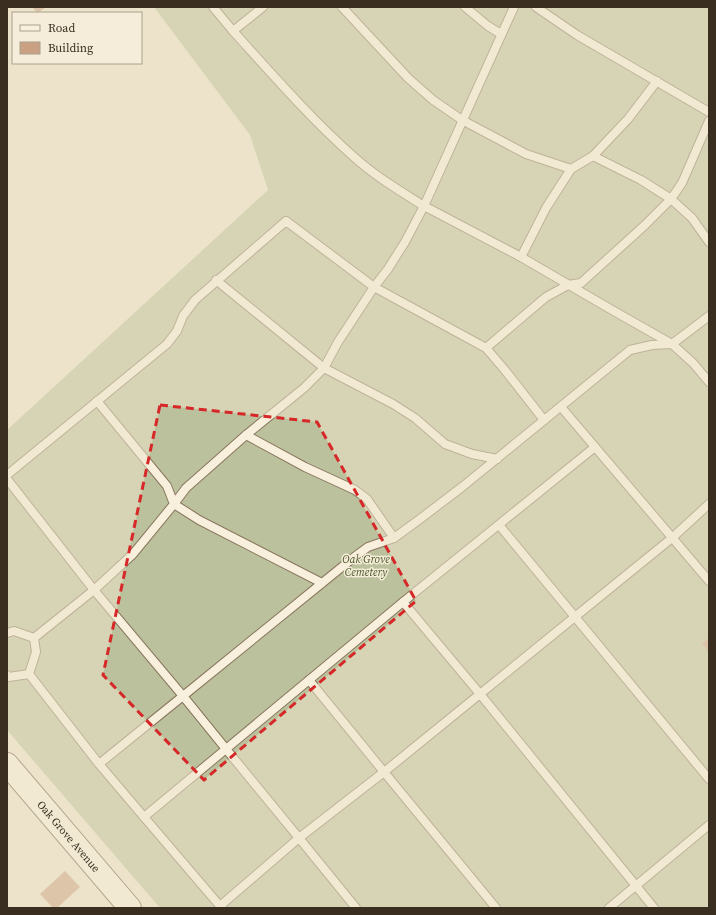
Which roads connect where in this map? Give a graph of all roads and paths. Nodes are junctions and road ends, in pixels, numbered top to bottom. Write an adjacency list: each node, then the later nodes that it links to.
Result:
1 (213, 7): 7 (lane)
2 (263, 7): 7 (lane)
3 (342, 7): 11 (lane)
4 (465, 7): 8 (lane)
5 (514, 7): 8 (lane)
6 (536, 7): 9 (lane)
7 (233, 31): 16 (lane)
8 (501, 34): 11 (lane)
9 (657, 81): 10 (lane); 13 (lane)
10 (709, 112)
11 (462, 120): 14 (lane); 16 (lane)
12 (709, 121): 15 (lane)
13 (593, 156): 14 (lane); 15 (lane)
14 (571, 169): 18 (lane)
15 (671, 199): 17 (lane); 20 (lane)
16 (424, 206): 18 (lane); 21 (lane)
17 (709, 242)
18 (521, 257): 20 (lane)
19 (216, 280): 21 (lane); 25 (lane); 27 (lane)
20 (568, 285): 23 (lane); 24 (lane)
21 (374, 287): 24 (lane); 25 (lane)
22 (709, 316): 23 (lane)
23 (672, 344): 26 (lane); 28 (lane)
24 (486, 348): 29 (lane)
25 (324, 368): 30 (lane); 32 (lane)
26 (709, 382)
27 (97, 401): 33 (lane); 35 (lane)
28 (561, 407): 29 (lane); 31 (lane)
29 (544, 420): 32 (lane)
30 (246, 435): 35 (lane); 38 (lane)
31 (595, 448): 37 (lane); 39 (lane)
32 (497, 459): 38 (lane)
33 (7, 475)
34 (7, 479): 42 (lane)
35 (174, 504): 41 (lane); 42 (lane)
36 (709, 504): 39 (lane)
37 (499, 525): 43 (lane); 44 (lane)
38 (394, 538): 41 (lane)
39 (672, 538): 40 (lane); 44 (lane)
40 (709, 581)
41 (322, 583): 51 (lane)
42 (94, 590): 46 (lane); 51 (lane)
43 (403, 602): 49 (lane); 50 (lane)
44 (574, 617): 50 (lane); 56 (lane)
45 (7, 633): 46 (lane)
46 (34, 638): 47 (lane)
47 (29, 674): 48 (lane); 54 (lane)
48 (7, 675)
49 (309, 680): 52 (lane); 55 (lane)
50 (480, 694): 55 (lane); 60 (lane)
51 (183, 696): 52 (lane); 54 (lane)
52 (226, 749): 57 (lane); 59 (lane)
53 (7, 764): 62 (street, Oak Grove Avenue)
54 (100, 764): 57 (lane)
55 (384, 772): 59 (lane); 64 (lane)
56 (709, 779)
57 (144, 817): 61 (lane)
58 (709, 825): 60 (lane)
59 (299, 838): 61 (lane); 63 (lane)
60 (636, 887): 65 (lane); 66 (lane)
61 (221, 907)
62 (130, 908)
63 (356, 908)
64 (496, 908)
65 (609, 908)
66 (654, 908)

